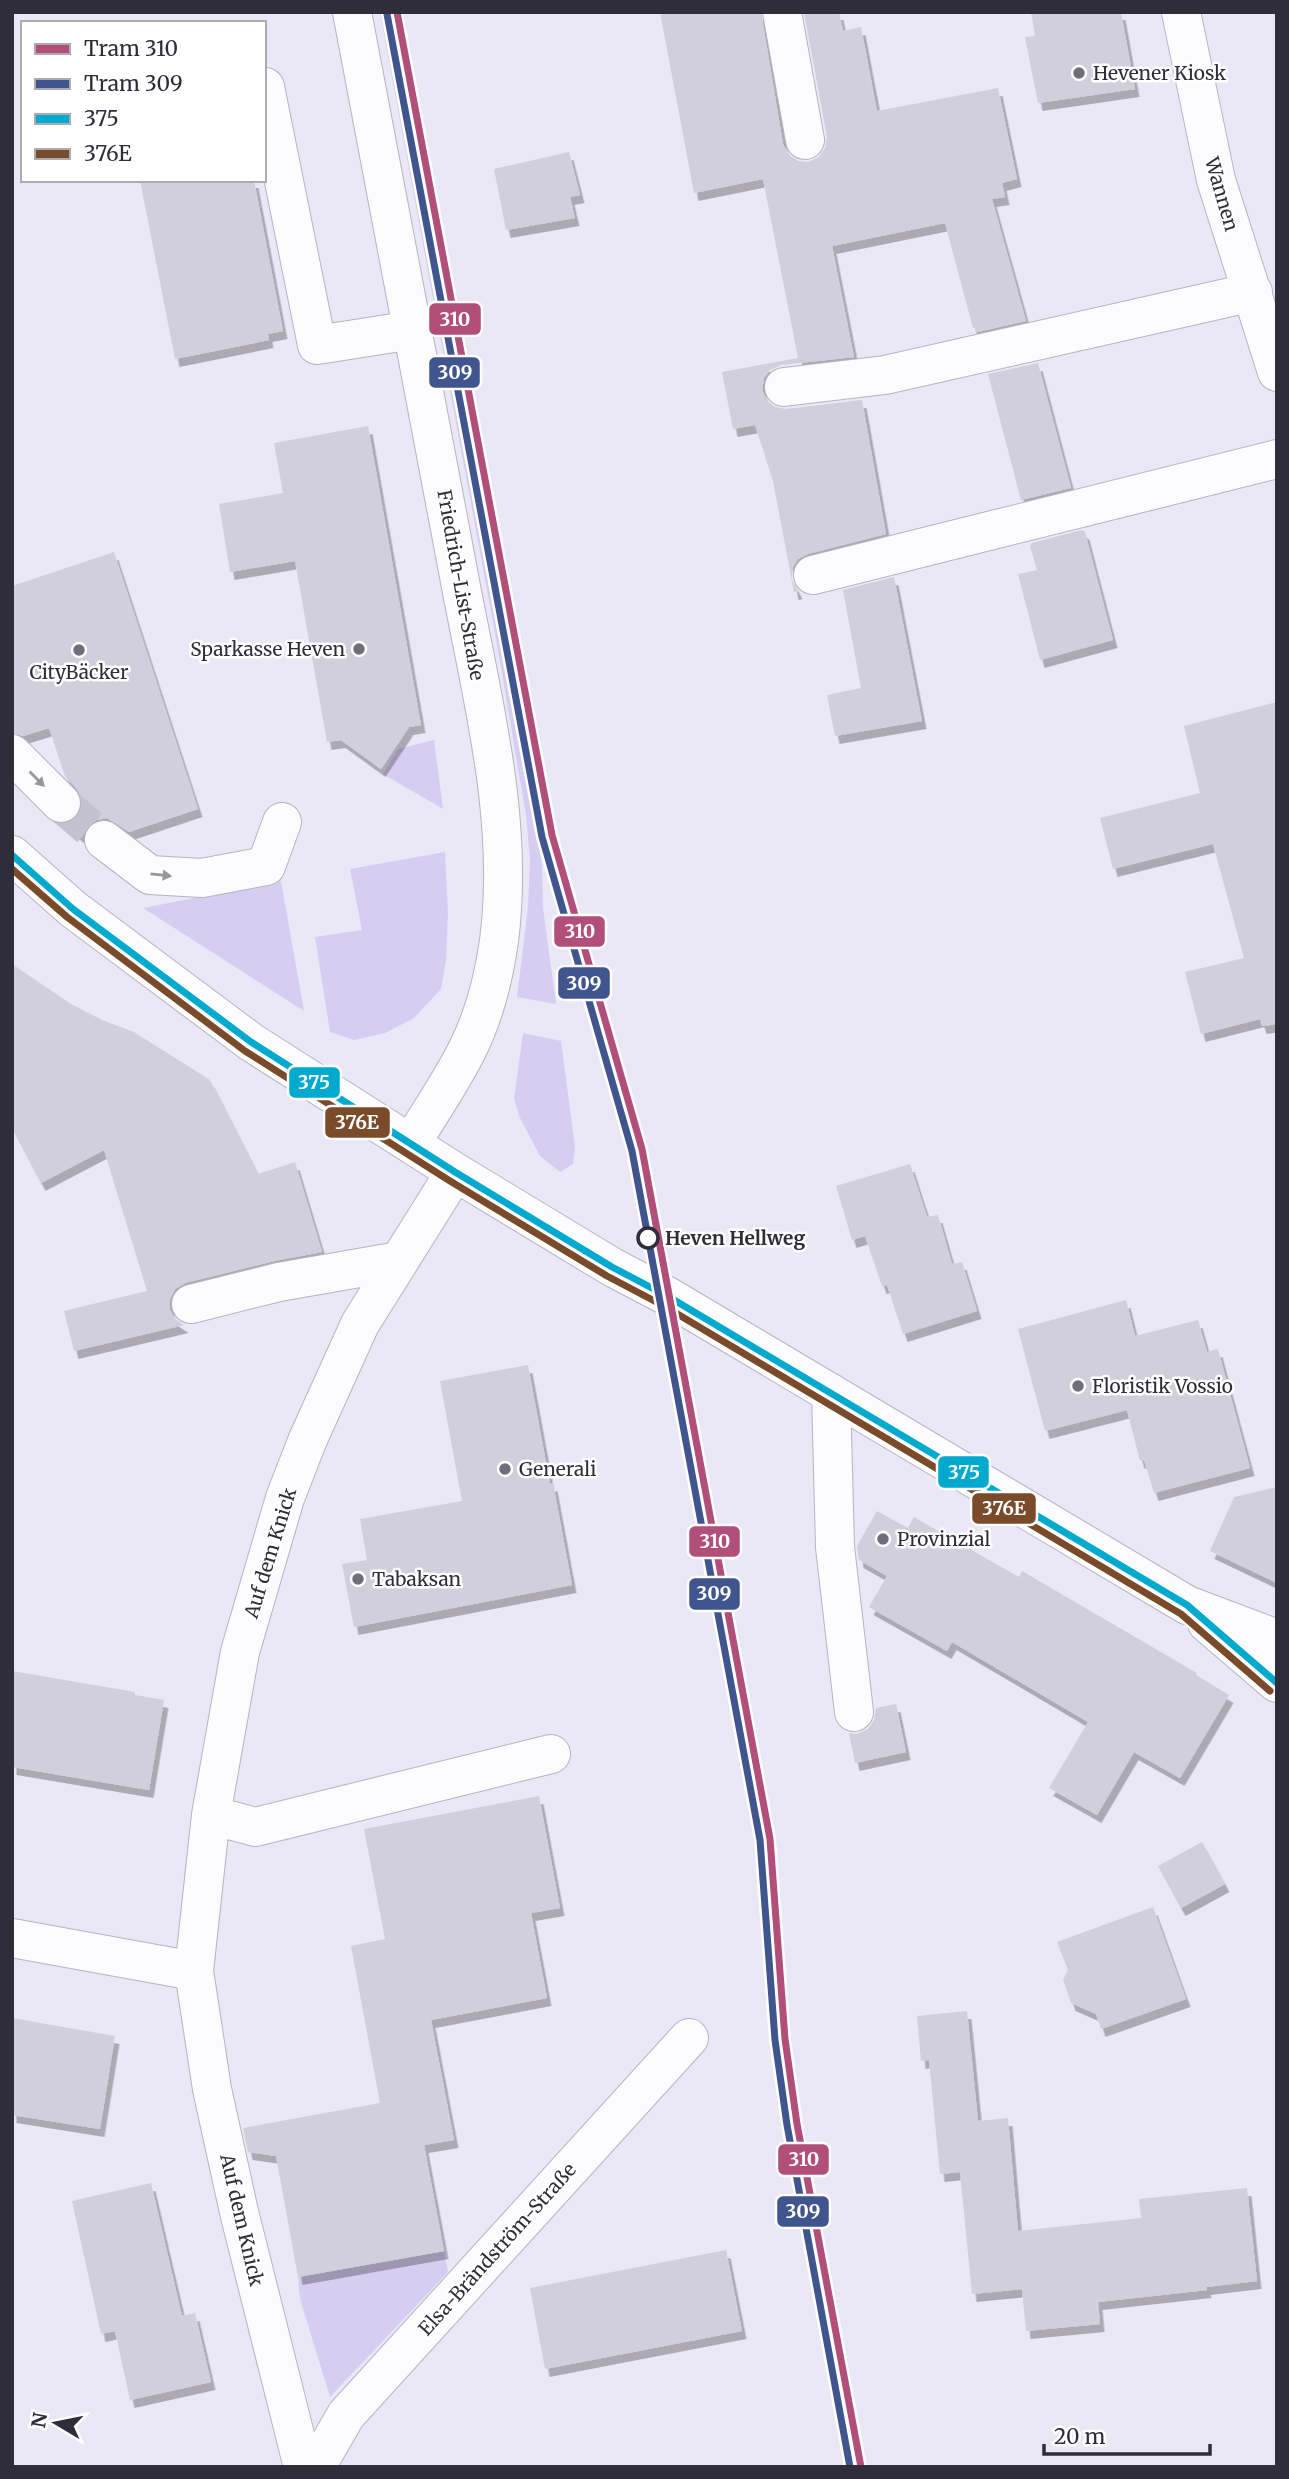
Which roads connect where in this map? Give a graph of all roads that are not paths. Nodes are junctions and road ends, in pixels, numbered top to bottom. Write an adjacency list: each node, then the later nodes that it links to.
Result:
1 (352, 12): 7 (street, Friedrich-List-Straße)
2 (782, 12): 5 (street)
3 (1181, 12): 6 (street, Wannen)
4 (266, 92): 7 (street)
5 (805, 140)
6 (1252, 292): 8 (street, Wannen); 9 (street)
7 (413, 330): 17 (street, Friedrich-List-Straße)
8 (1277, 372)
9 (785, 387)
10 (1277, 459): 11 (street)
11 (813, 575)
12 (12, 754): 13 (street, one-way to 13)
13 (61, 803)
14 (282, 822): 15 (street, one-way to 14)
15 (104, 840)
16 (12, 855): 17 (street)
17 (411, 1144): 18 (street)
18 (455, 1172): 19 (street, Auf dem Knick); 21 (street)
19 (399, 1261): 20 (street); 27 (street, Auf dem Knick)
20 (191, 1304)
21 (831, 1393): 22 (street); 25 (street)
22 (1187, 1605): 23 (street); 24 (street)
23 (1277, 1639)
24 (1277, 1682)
25 (854, 1712)
26 (551, 1754): 27 (street)
27 (211, 1815): 29 (street, Auf dem Knick)
28 (12, 1938): 29 (street)
29 (194, 1970): 31 (street, Auf dem Knick)
30 (689, 2038): 32 (street, Elsa-Brändström-Straße)
31 (303, 2467)
32 (316, 2467)

